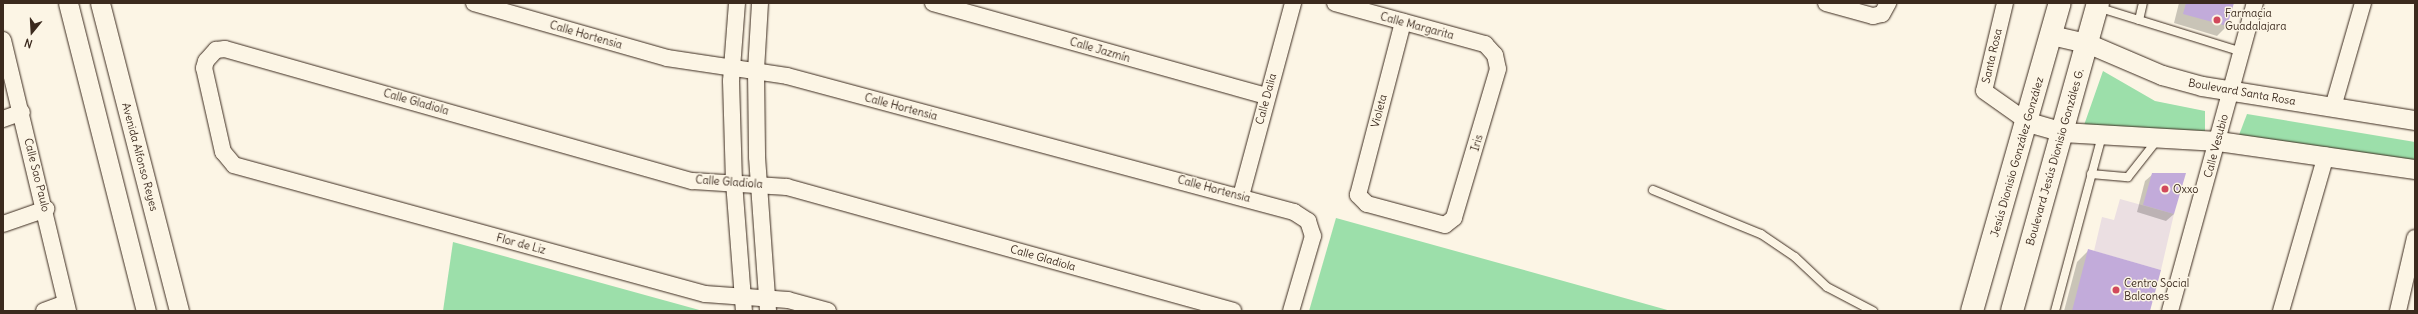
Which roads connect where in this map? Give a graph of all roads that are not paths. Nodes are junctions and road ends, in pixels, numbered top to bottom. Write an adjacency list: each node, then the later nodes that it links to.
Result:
1 (68, 3): 53 (street)
2 (100, 3): 54 (street, Avenida Alfonso Reyes)
3 (474, 3): 25 (street, Calle Hortensia)
4 (737, 3): 25 (street)
5 (760, 3): 26 (street)
6 (933, 3): 28 (street, Calle Jazmín)
7 (1293, 3): 28 (street, Calle Dalia)
8 (1335, 3): 18 (street, Calle Margarita)
9 (1826, 3): 16 (street)
10 (2005, 3): 33 (street, Santa Rosa)
11 (2060, 3): 19 (main road, Jesús Dionisio González González)
12 (2143, 3): 17 (lane)
13 (2255, 3): 22 (street, Calle Vesubio)
14 (2362, 3): 29 (street)
15 (2097, 5): 17 (lane); 21 (main road, Boulevard Jesús Dionisio Gonzáles G.)
16 (1885, 8)
17 (2139, 20): 22 (lane)
18 (1403, 22): 23 (street, Calle Margarita); 47 (street, Violeta)
19 (2052, 35): 21 (street, Boulevard Santa Rosa); 33 (main road, Jesús Dionisio González González)
20 (3, 40): 30 (street, Calle Sao Paulo)
21 (2087, 43): 27 (street, Boulevard Santa Rosa); 34 (main road, Boulevard Jesús Dionisio Gonzáles G.)
22 (2242, 52): 27 (street, Calle Vesubio)
23 (1495, 55): 47 (street, Iris)
24 (206, 61): 41 (street, Calle Gladiola); 50 (street, Flor de Liz)
25 (732, 70): 26 (street, Calle Hortensia); 41 (street)
26 (756, 71): 42 (street); 44 (street, Calle Hortensia)
27 (2231, 91): 29 (street, Boulevard Santa Rosa); 37 (street, Calle Vesubio)
28 (1267, 96): 44 (street, Calle Dalia)
29 (2333, 107): 32 (street, Boulevard Santa Rosa)
30 (22, 112): 31 (street); 45 (street, Calle Sao Paulo)
31 (3, 119)
32 (2415, 120)
33 (2028, 122): 34 (street, Santa Rosa); 59 (main road, Jesús Dionisio González González)
34 (2062, 132): 35 (street); 60 (main road, Boulevard Jesús Dionisio Gonzáles G.)
35 (2102, 136): 36 (street); 40 (lane)
36 (2159, 138): 37 (street); 40 (lane)
37 (2218, 140): 38 (street); 62 (street, Calle Vesubio)
38 (2326, 156): 39 (street); 63 (street)
39 (2415, 169)
40 (2091, 174): 61 (lane)
41 (734, 182): 42 (street, Calle Gladiola); 50 (street)
42 (759, 184): 49 (street); 56 (street, Calle Gladiola)
43 (1653, 190): 58 (lane)
44 (1241, 196): 57 (street, Calle Hortensia)
45 (46, 209): 46 (street); 51 (street, Calle Sao Paulo)
46 (3, 224)
47 (1445, 225)
48 (2415, 238): 64 (street)
49 (767, 304): 50 (street, Flor de Liz); 55 (street, Flor de Liz)
50 (743, 305)
51 (67, 307): 52 (street)
52 (44, 311)
53 (146, 311)
54 (179, 311)
55 (828, 311)
56 (1233, 311)
57 (1292, 311)
58 (1873, 311)
59 (1972, 311)
60 (2012, 311)
61 (2055, 311)
62 (2170, 311)
63 (2281, 311)
64 (2398, 311)

